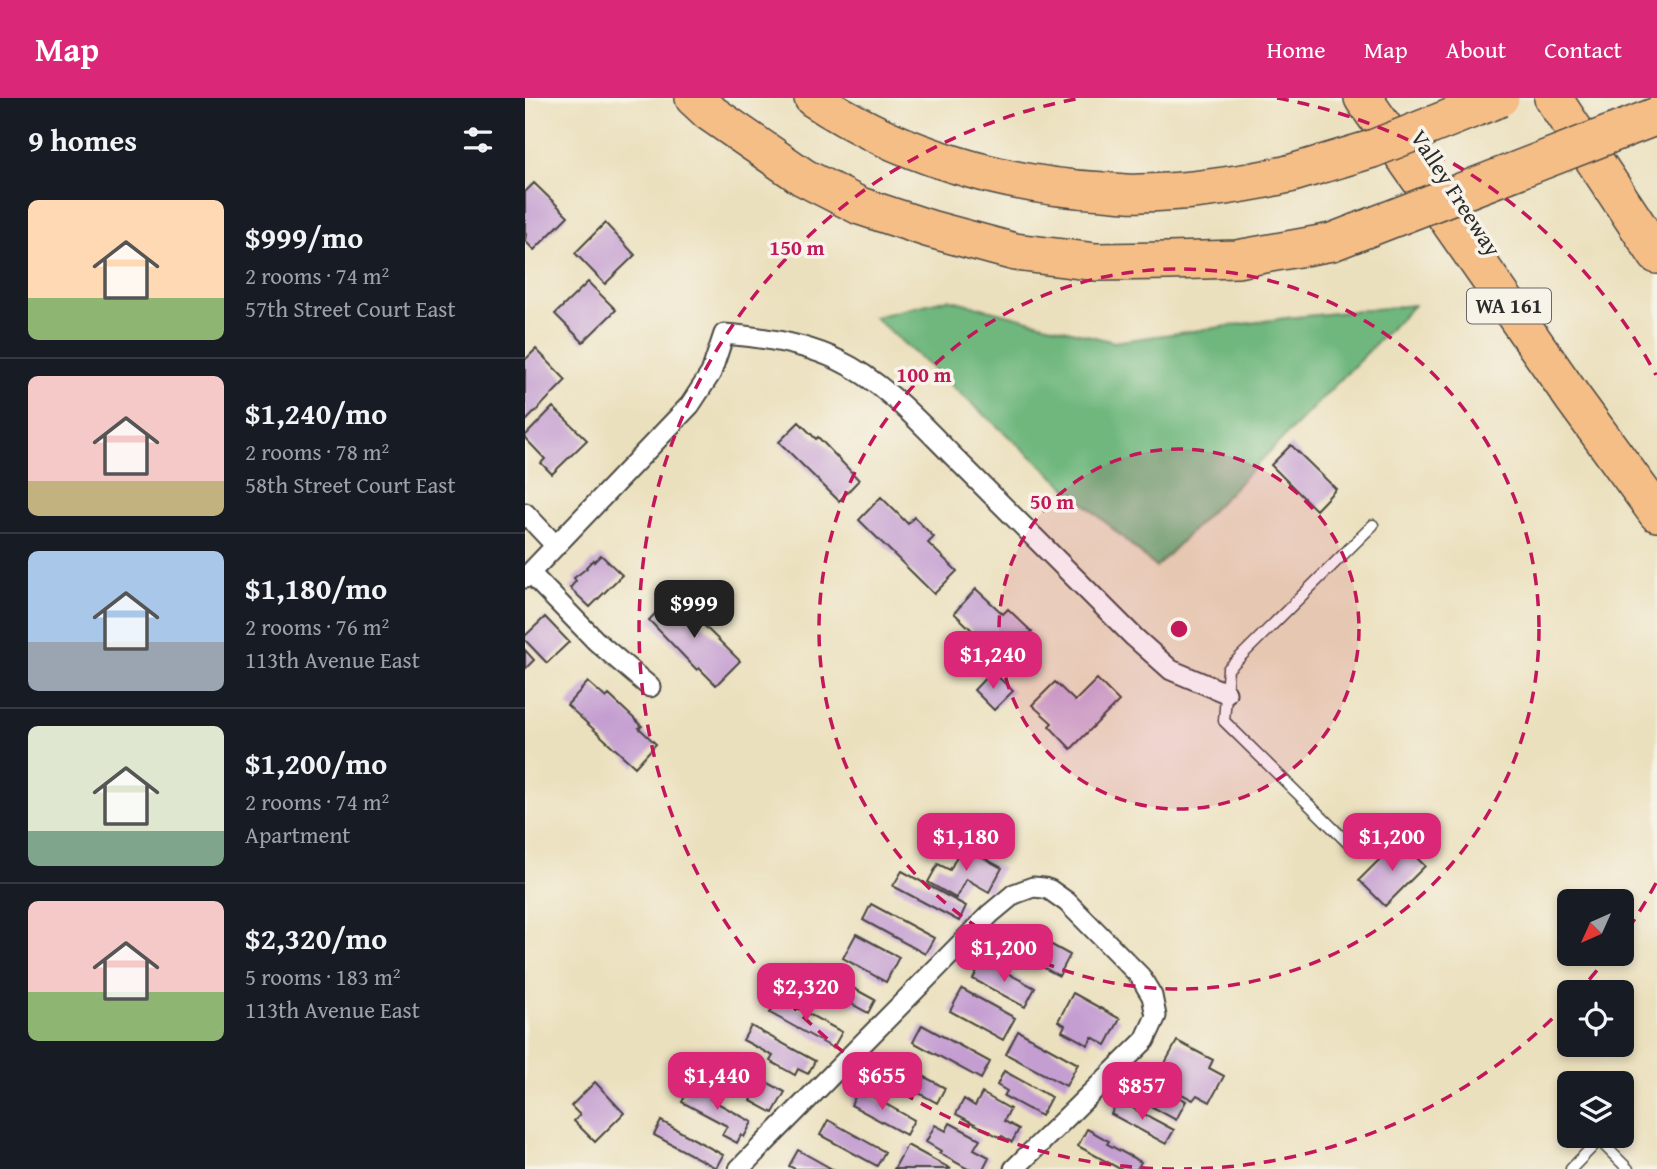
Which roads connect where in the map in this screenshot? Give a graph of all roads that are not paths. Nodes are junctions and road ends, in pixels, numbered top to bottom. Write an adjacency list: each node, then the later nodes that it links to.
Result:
1 (694, 98): 7 (highway, bridge)
2 (813, 98): 5 (highway, bridge)
3 (1363, 98): 11 (highway, WA 161)
4 (1393, 98): 9 (highway, Valley Freeway)
5 (1500, 98)
6 (1553, 98): 8 (highway)
7 (1657, 116)
8 (1657, 255)
9 (1657, 498)
10 (525, 513): 13 (street)
11 (1657, 513)
12 (1373, 525): 16 (lane)
13 (556, 546): 14 (street); 16 (street)
14 (527, 575): 15 (street)
15 (650, 687)
16 (1226, 693): 17 (lane)
17 (1350, 845)
18 (739, 1169): 19 (street)
19 (1014, 1169)
20 (1571, 1169): 21 (lane)
21 (1628, 1169)

